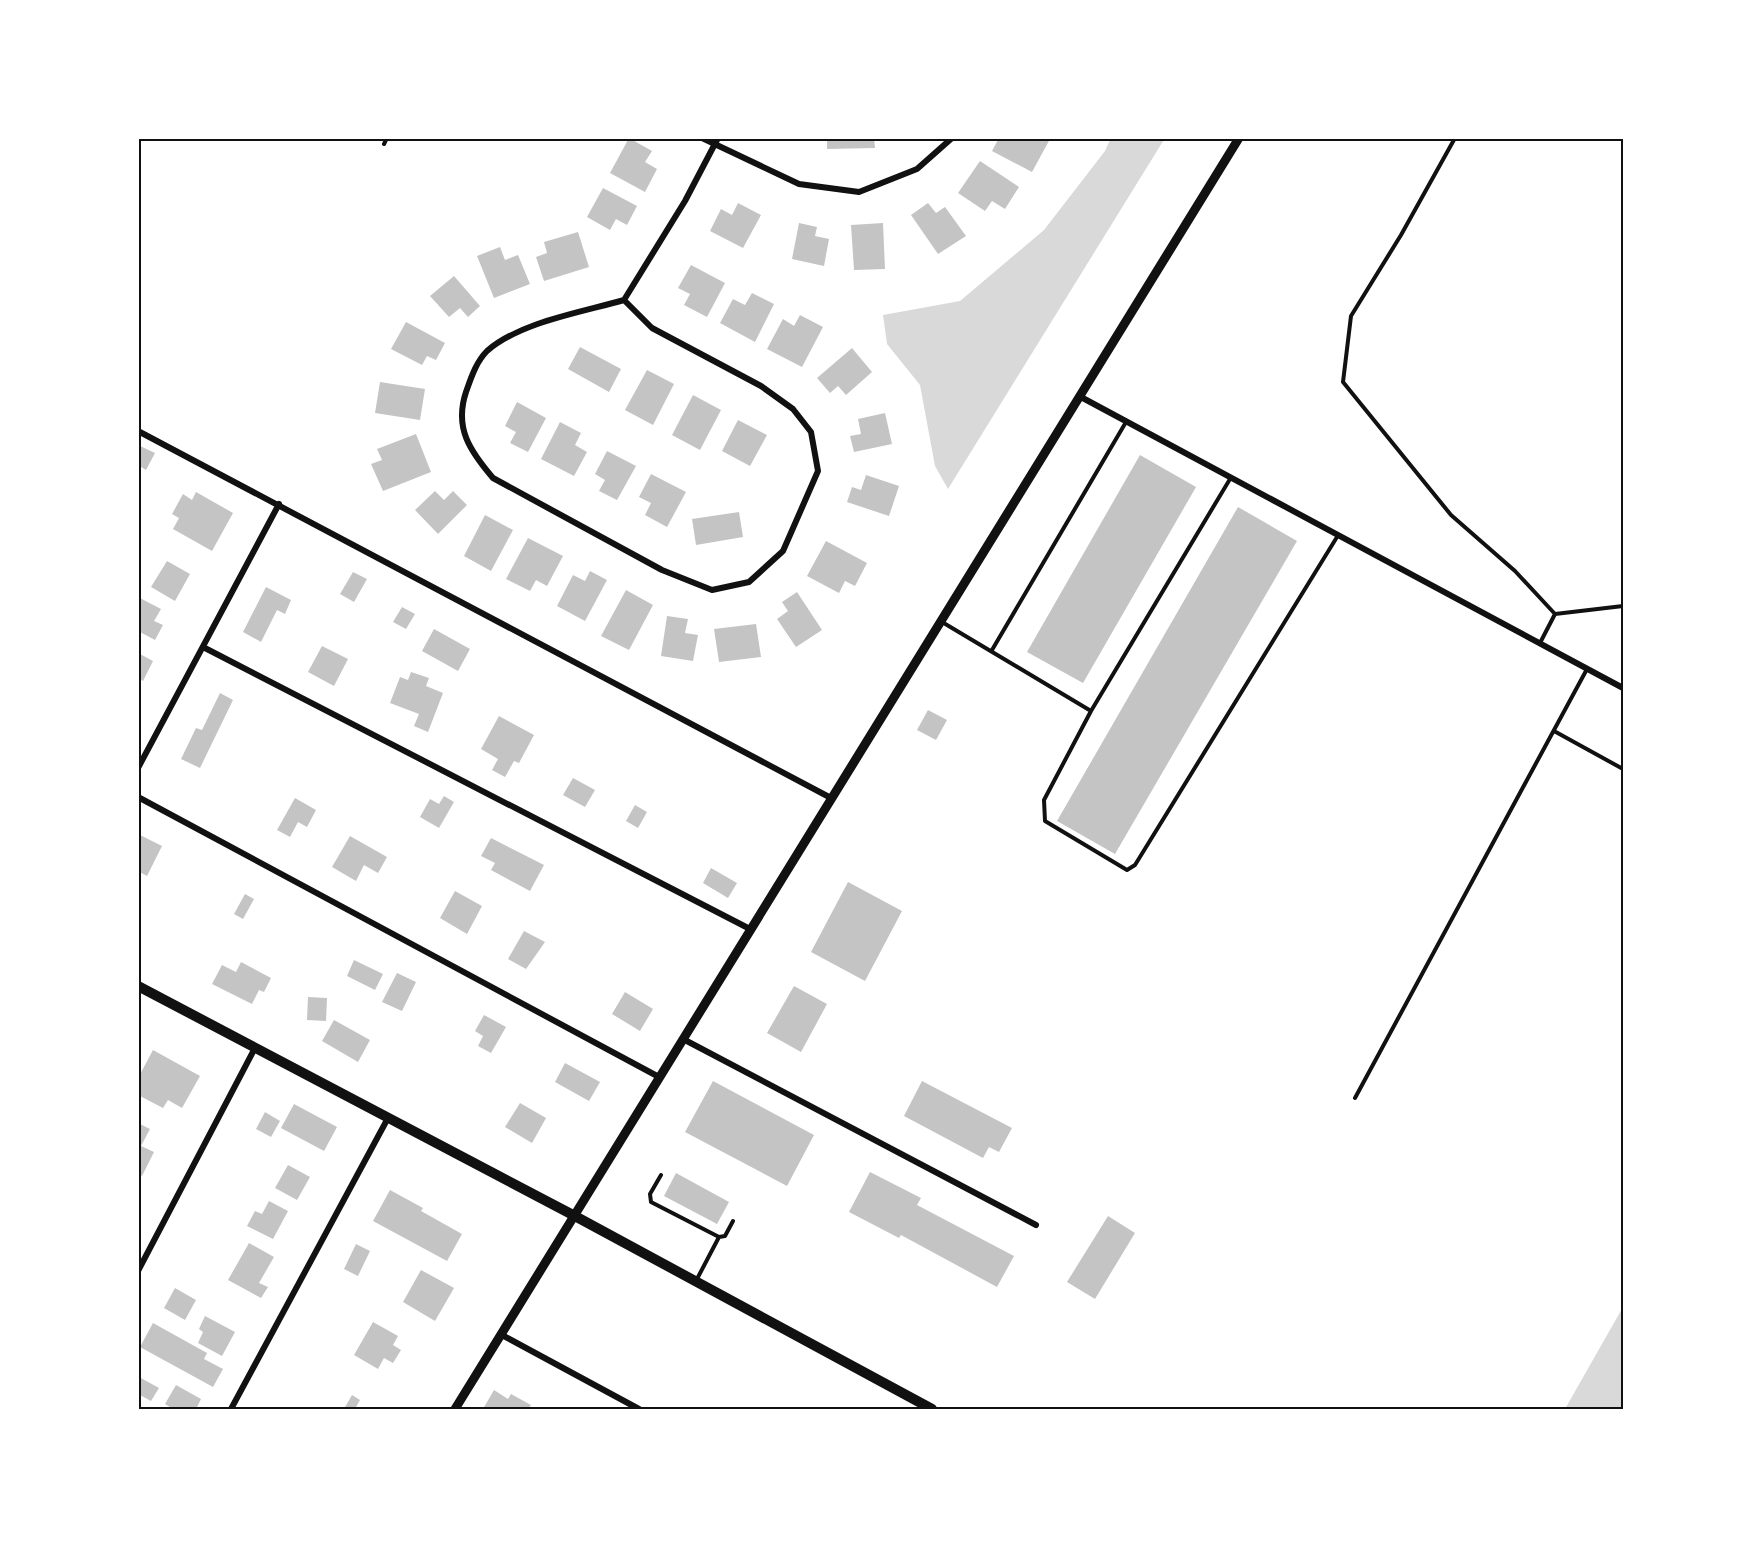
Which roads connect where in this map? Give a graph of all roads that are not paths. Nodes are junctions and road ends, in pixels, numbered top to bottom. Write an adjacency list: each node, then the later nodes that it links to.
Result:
1 (157, 138): 2 (lane)
2 (170, 138)
3 (387, 138): 9 (lane)
4 (702, 138): 8 (street)
5 (952, 138): 8 (street)
6 (1239, 138): 11 (street)
7 (1455, 138): 18 (lane)
8 (716, 141): 10 (street)
9 (384, 144)
10 (624, 300): 10 (street)
11 (1078, 396): 12 (street); 19 (street)
12 (1126, 422): 14 (street); 22 (lane)
13 (138, 431): 15 (street)
14 (1230, 479): 16 (street); 25 (lane)
15 (279, 504): 21 (street); 30 (street)
16 (1337, 537): 20 (street); 25 (lane)
17 (1623, 606): 18 (lane)
18 (1555, 614): 20 (lane)
19 (940, 621): 22 (lane); 30 (street)
20 (1540, 644): 23 (street)
21 (203, 647): 27 (street); 31 (street)
22 (992, 650): 25 (lane)
23 (1587, 669): 24 (street); 26 (lane)
24 (1623, 688)
25 (1091, 711)
26 (1554, 731): 28 (lane); 36 (lane)
27 (138, 768)
28 (1623, 769)
29 (138, 797): 35 (street)
30 (831, 798): 31 (street)
31 (750, 928): 33 (street)
32 (138, 986): 34 (main road)
33 (683, 1039): 35 (street); 41 (street)
34 (255, 1048): 37 (main road); 43 (street)
35 (659, 1077): 39 (street)
36 (1355, 1098)
37 (388, 1118): 39 (main road); 46 (street)
38 (661, 1175): 42 (lane)
39 (573, 1215): 44 (main road); 45 (street)
40 (733, 1221): 42 (lane)
41 (1036, 1225)
42 (719, 1238): 44 (lane)
43 (138, 1270)
44 (696, 1281): 49 (main road)
45 (502, 1335): 47 (street); 48 (street)
46 (231, 1409)
47 (455, 1409)
48 (639, 1409)
49 (932, 1409)

